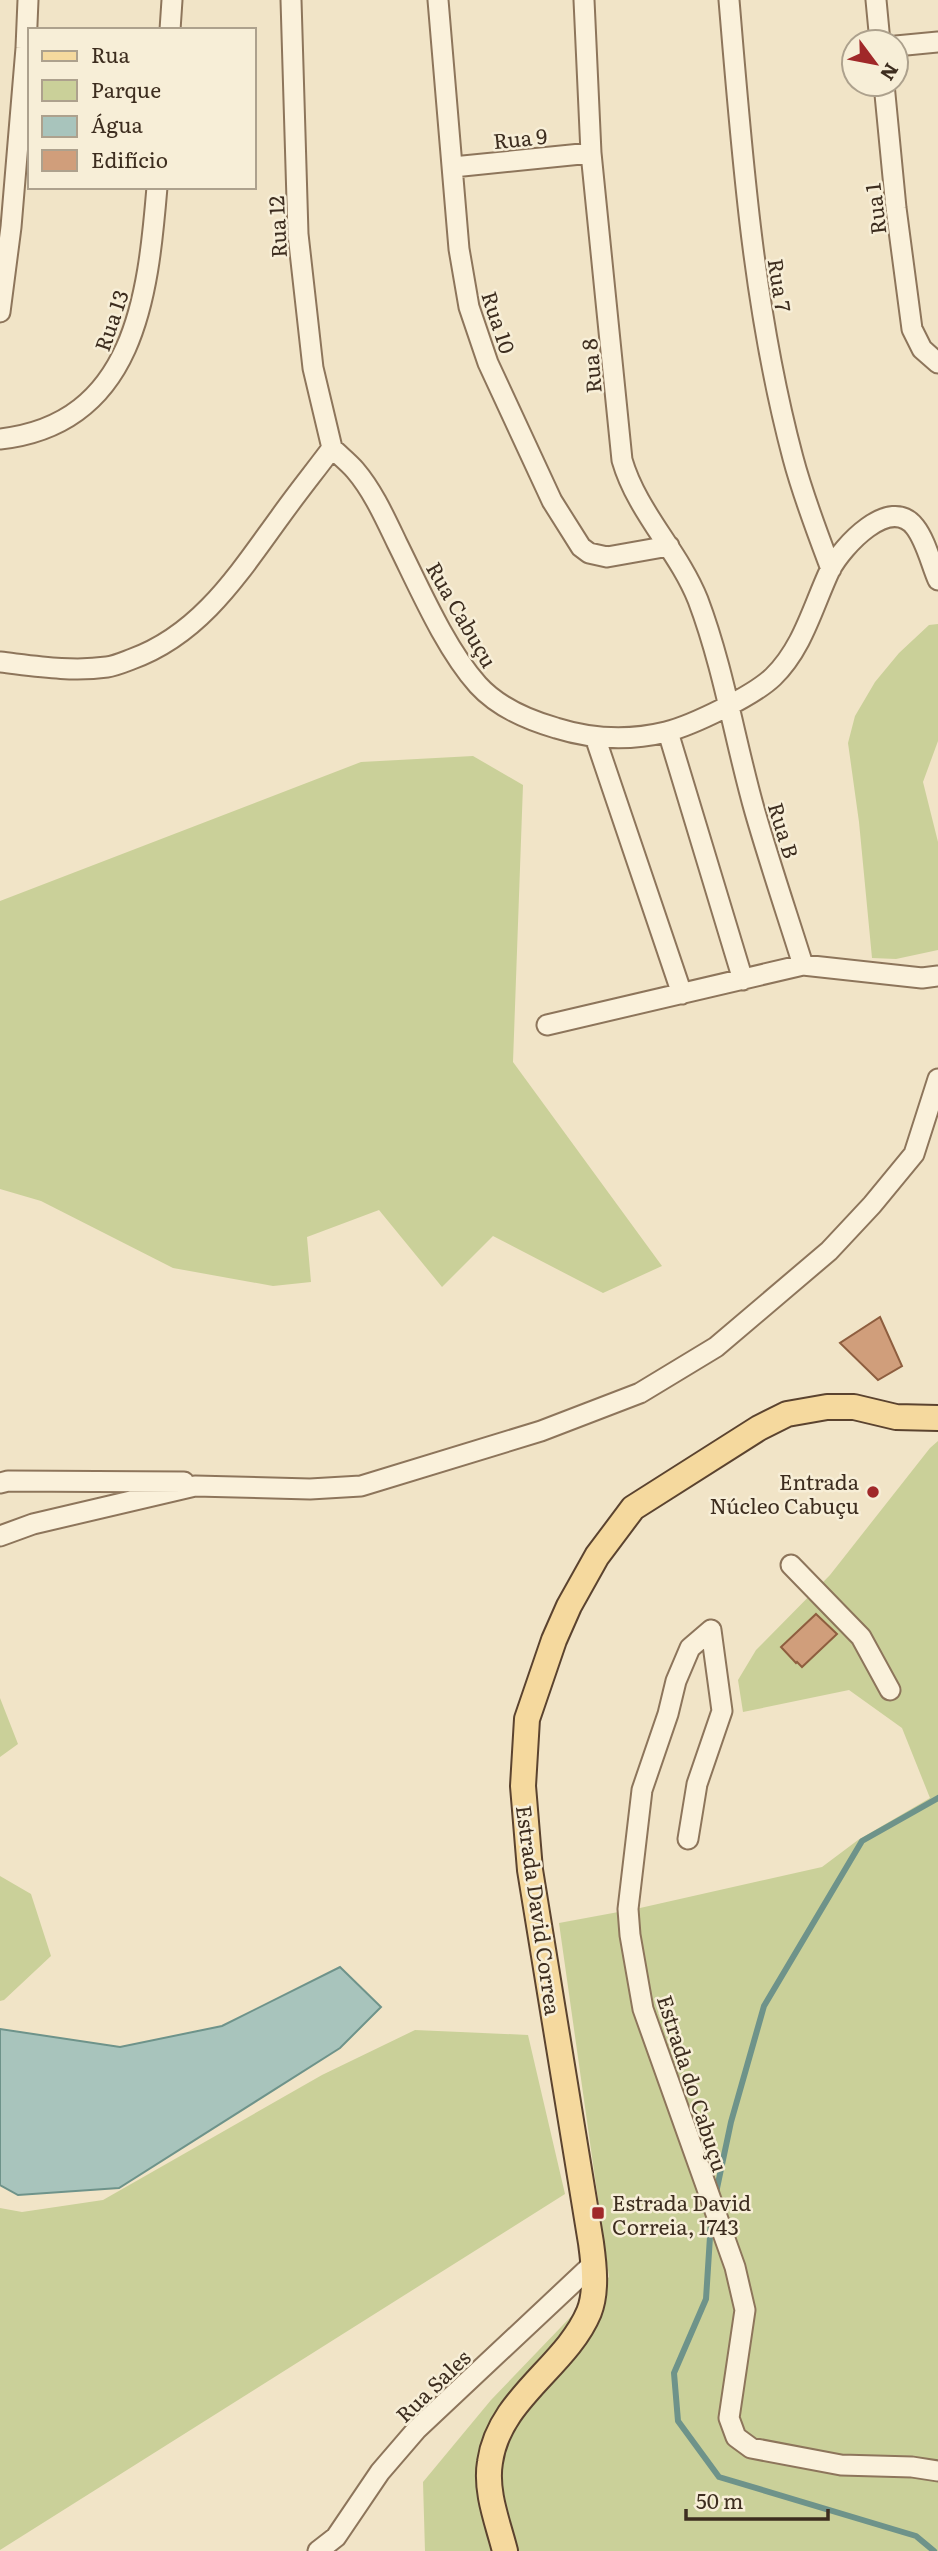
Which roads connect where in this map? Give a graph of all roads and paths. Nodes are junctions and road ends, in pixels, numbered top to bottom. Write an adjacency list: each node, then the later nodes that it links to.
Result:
1 (28, 0): 16 (street)
2 (172, 0): 8 (street)
3 (291, 0): 19 (street, Rua 12)
4 (438, 0): 14 (street, Rua 10)
5 (584, 0): 13 (street, Rua 8)
6 (729, 0): 21 (street, Rua 7)
7 (876, 0): 9 (street)
8 (170, 28)
9 (879, 28)
10 (938, 42): 11 (street)
11 (910, 45)
12 (885, 98): 17 (street, Rua 1)
13 (591, 153): 14 (street, Rua 9); 20 (street, Rua 8)
14 (453, 167): 20 (street, Rua 10)
15 (157, 189): 18 (street, Rua 13)
16 (0, 312)
17 (938, 363)
18 (0, 439)
19 (332, 448): 23 (street); 26 (street, Rua Cabuçu)
20 (668, 546): 24 (street, Rua 8)
21 (831, 569): 22 (street, Rua Cabuçu); 24 (street, Rua Cabuçu)
22 (938, 580)
23 (0, 662)
24 (730, 705): 25 (street, Rua Cabuçu); 27 (street, Rua B)
25 (668, 732): 26 (street, Rua Cabuçu); 29 (street)
26 (595, 737): 30 (street)
27 (803, 965): 28 (street); 29 (street)
28 (938, 976)
29 (743, 980): 30 (street)
30 (682, 994): 31 (street)
31 (547, 1026)
32 (938, 1079): 35 (street)
33 (938, 1418): 40 (main road, Estrada David Correa)
34 (0, 1483): 35 (street)
35 (195, 1486): 36 (street)
36 (0, 1536)
37 (791, 1565): 38 (street)
38 (890, 1690)
39 (688, 1839): 41 (street, Estrada do Cabuçu)
40 (593, 2264): 42 (street, Rua Sales); 43 (main road, Estrada David Correa)
41 (938, 2471)
42 (318, 2551)
43 (505, 2551)

